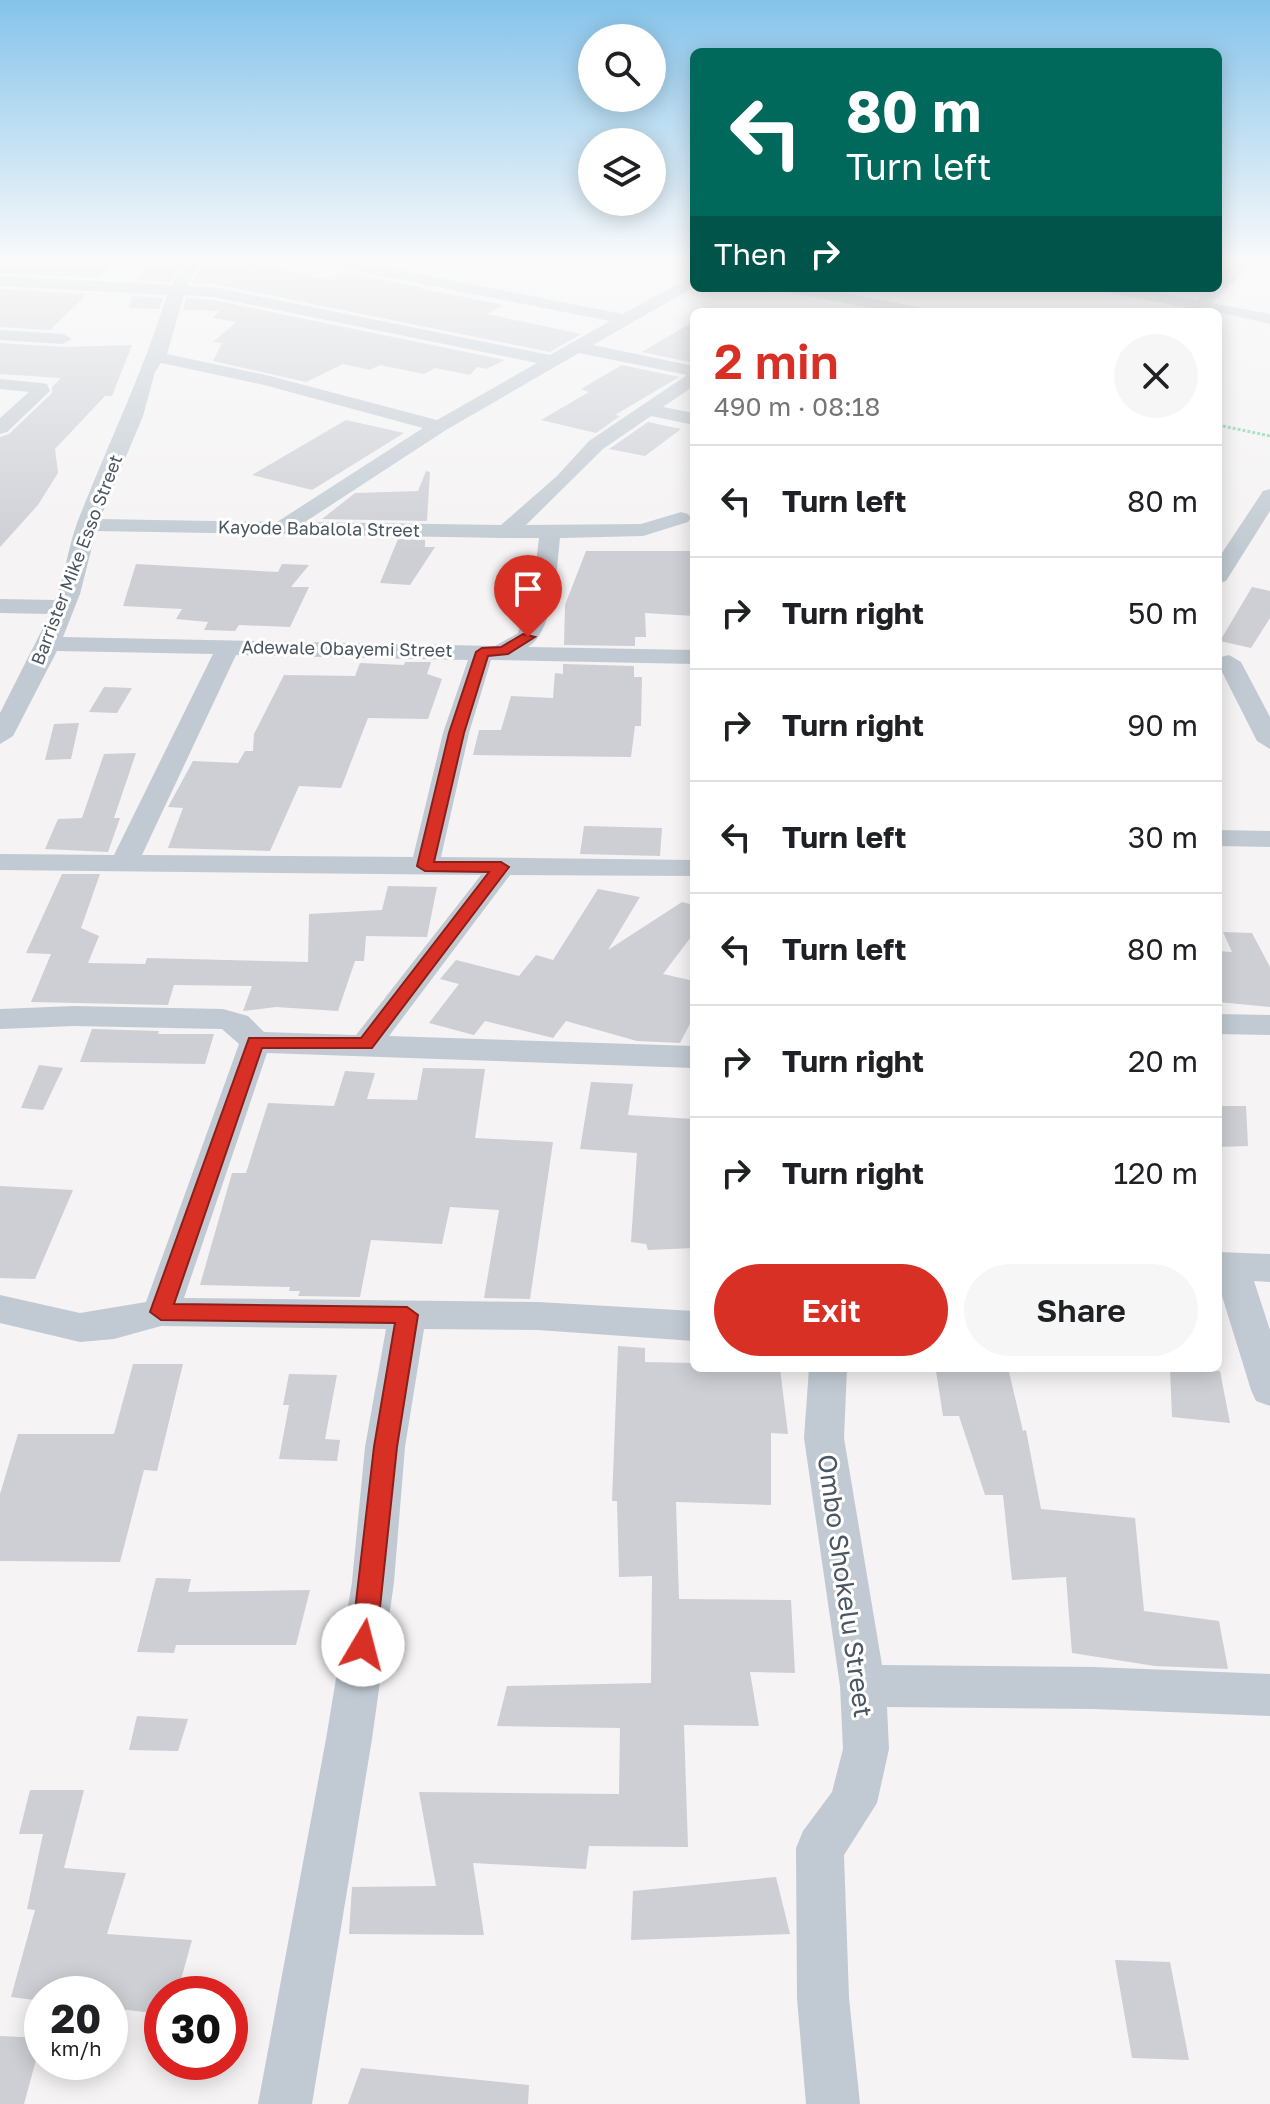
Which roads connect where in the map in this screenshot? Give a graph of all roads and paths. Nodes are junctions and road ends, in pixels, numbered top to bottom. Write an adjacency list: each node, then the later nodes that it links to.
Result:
1 (157, 357): 11 (street); 18 (street, Barrister Mike Esso Street)
2 (536, 357): 5 (street)
3 (560, 357): 5 (street)
4 (626, 357): 6 (street)
5 (554, 361): 11 (street)
6 (690, 370)
7 (690, 381): 9 (street)
8 (0, 384): 13 (street)
9 (648, 410): 10 (street); 20 (street)
10 (690, 418)
11 (439, 426): 19 (street)
12 (1222, 426): 14 (path)
13 (0, 428)
14 (1270, 436)
15 (1270, 495): 22 (street)
16 (690, 502): 17 (street)
17 (688, 520): 21 (street, Kayode Babalola Street)
18 (87, 525): 19 (street, Kayode Babalola Street); 24 (street, Barrister Mike Esso Street)
19 (281, 528): 20 (street, Kayode Babalola Street)
20 (506, 532): 21 (street, Kayode Babalola Street)
21 (550, 532): 25 (street)
22 (1222, 570)
23 (0, 606): 24 (street)
24 (62, 607): 26 (street, Barrister Mike Esso Street)
25 (528, 637): 28 (street); 29 (street)
26 (49, 644): 27 (street, Adewale Obayemi Street); 33 (street, Barrister Mike Esso Street)
27 (228, 647): 28 (street, Adewale Obayemi Street); 37 (street)
28 (493, 652): 29 (street, Adewale Obayemi Street); 39 (street)
29 (558, 653): 30 (street, Adewale Obayemi Street)
30 (690, 657)
31 (1223, 657): 32 (street)
32 (1258, 693): 34 (street)
33 (2, 726)
34 (1270, 741)
35 (1222, 838): 36 (street)
36 (1270, 839)
37 (125, 861): 38 (street); 39 (street)
38 (0, 862)
39 (425, 866): 40 (street)
40 (501, 867): 41 (street); 46 (street)
41 (690, 868)
42 (0, 1019): 45 (street)
43 (1222, 1024): 44 (street)
44 (1270, 1025)
45 (255, 1042): 46 (street); 51 (street)
46 (366, 1044): 47 (street)
47 (690, 1057)
48 (1225, 1266): 49 (street); 55 (street)
49 (1270, 1268)
50 (0, 1309): 51 (street)
51 (161, 1312): 52 (street)
52 (407, 1315): 53 (street); 58 (street)
53 (690, 1326)
54 (828, 1372): 56 (street, Ombo Shokelu Street)
55 (1270, 1390)
56 (863, 1686): 57 (street); 59 (street, Ombo Shokelu Street)
57 (1270, 1695)
58 (285, 2104)
59 (833, 2104)

